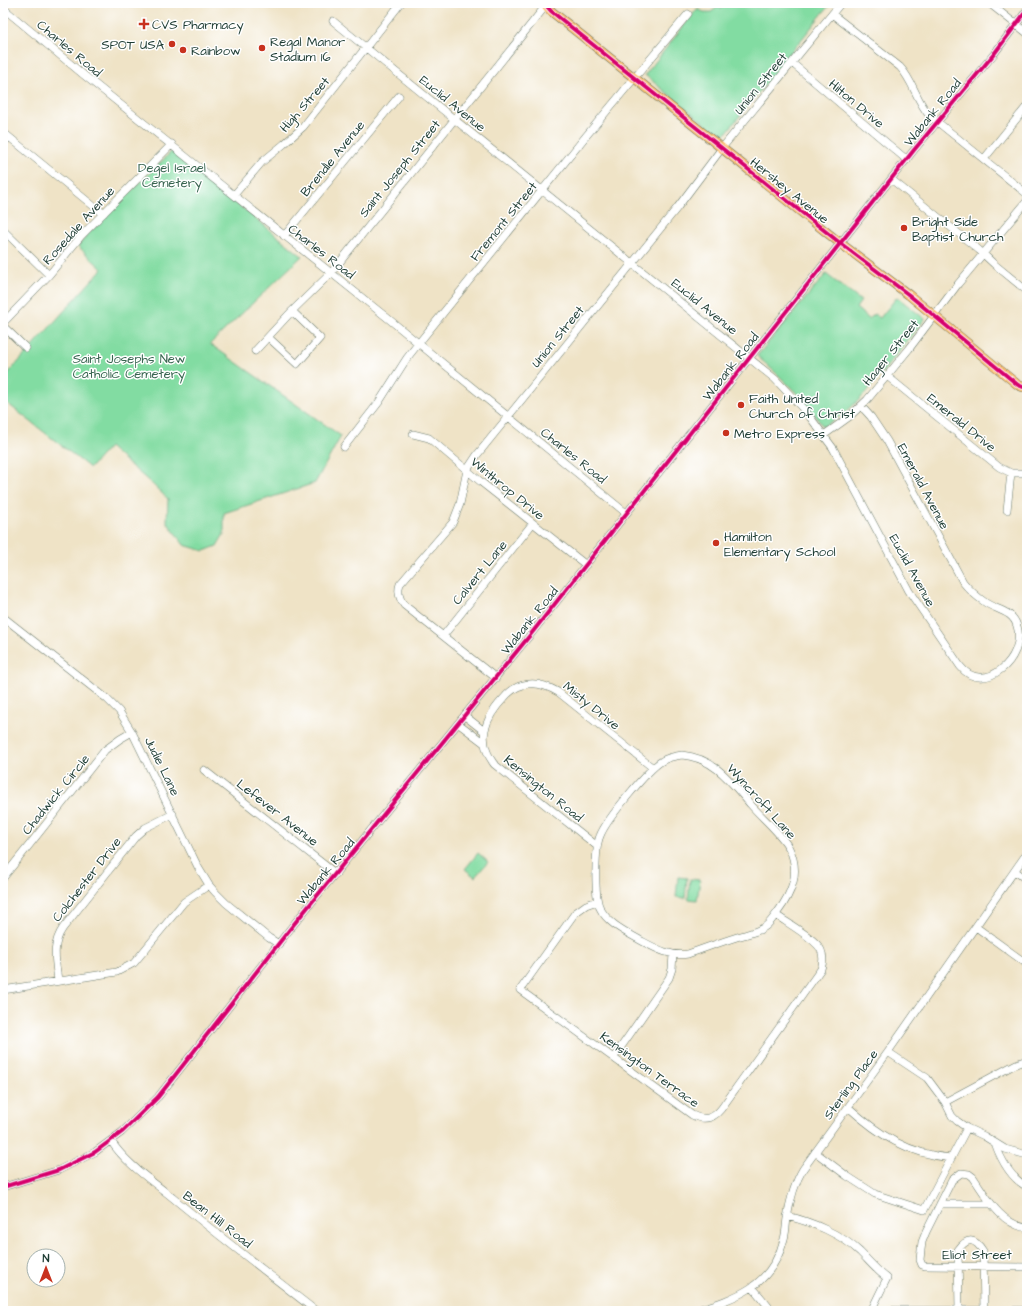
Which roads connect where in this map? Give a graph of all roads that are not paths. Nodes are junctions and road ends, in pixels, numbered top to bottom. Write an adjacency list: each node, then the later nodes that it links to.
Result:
1 (401, 3): 12 (street, High Street)
2 (841, 3): 8 (street, Union Street)
3 (989, 3): 10 (street)
4 (546, 4): 14 (main road, Hershey Avenue); 17 (street, Saint Joseph Street)
5 (3, 8): 22 (street, Charles Road)
6 (1027, 10): 10 (street, Wabank Road)
7 (688, 14): 14 (street, Fremont Street)
8 (832, 14): 13 (street, Union Street); 18 (street)
9 (333, 21): 12 (street, Euclid Avenue)
10 (1016, 24): 11 (street); 18 (street, Wabank Road)
11 (1027, 33)
12 (366, 47): 17 (street, Euclid Avenue); 29 (street, High Street)
13 (792, 64): 23 (street, Union Street); 25 (street, Hilton Drive)
14 (634, 78): 23 (main road, Hershey Avenue); 27 (street, Fremont Street)
15 (399, 96): 33 (street, Brendle Avenue)
16 (1027, 106): 24 (street)
17 (454, 119): 27 (street, Euclid Avenue); 37 (street, Saint Joseph Street)
18 (937, 122): 24 (street); 25 (street, Wabank Road)
19 (3, 132): 20 (street)
20 (9, 137): 21 (street); 31 (street)
21 (3, 143)
22 (172, 144): 29 (street, Charles Road); 31 (street, Rosedale Avenue)
23 (722, 148): 34 (main road, Hershey Avenue); 36 (street, Union Street)
24 (984, 159): 28 (street)
25 (907, 160): 26 (street, Wabank Road)
26 (892, 179): 34 (street, Wabank Road); 35 (street)
27 (543, 191): 36 (street, Euclid Avenue); 44 (street, Fremont Street)
28 (1027, 194)
29 (234, 195): 33 (street, Charles Road)
30 (1027, 201): 35 (street, Hager Street)
31 (104, 213): 38 (street, Rosedale Avenue)
32 (3, 230): 38 (street)
33 (284, 236): 37 (street, Charles Road)
34 (840, 243): 41 (main road, Hershey Avenue); 47 (street, Wabank Road)
35 (984, 254): 39 (street); 41 (street, Hager Street)
36 (632, 263): 47 (street, Euclid Avenue); 51 (street, Union Street)
37 (331, 273): 40 (street, Saint Joseph Street); 44 (street, Charles Road)
38 (49, 275): 42 (street, Rosedale Avenue)
39 (1027, 291)
40 (292, 311): 43 (street, Saint Joseph Street); 43 (street)
41 (934, 316): 48 (street, Hager Street); 49 (main road, Hershey Avenue)
42 (3, 324): 45 (street)
43 (268, 337): 46 (street, Saint Joseph Street)
44 (418, 344): 51 (street, Charles Road); 54 (street, Fremont Street)
45 (26, 348)
46 (255, 351)
47 (750, 358): 53 (street, Euclid Avenue); 59 (street, Wabank Road)
48 (887, 376): 50 (street, Hager Street); 56 (street, Emerald Drive)
49 (1027, 387)
50 (862, 406): 53 (street, Hager Street); 62 (street, Emerald Avenue)
51 (507, 417): 55 (street, Union Street); 59 (street, Charles Road)
52 (413, 434): 55 (street, Winthrop Drive)
53 (824, 435): 62 (street, Euclid Avenue)
54 (344, 447)
55 (467, 470): 60 (street, Winthrop Drive); 64 (street, Union Street)
56 (1011, 473): 57 (street); 58 (street)
57 (1027, 473)
58 (1007, 510)
59 (626, 512): 61 (street, Wabank Road)
60 (533, 523): 61 (street, Winthrop Drive); 64 (street, Calvert Lane)
61 (586, 565): 65 (street, Wabank Road)
62 (962, 580)
63 (3, 617): 69 (street, Judie Lane)
64 (443, 636): 65 (street, Union Street)
65 (496, 678): 66 (street, Wabank Road)
66 (465, 716): 67 (street, Wabank Road); 68 (street)
67 (459, 724): 70 (street, Kensington Road); 77 (street, Wabank Road)
68 (484, 731): 70 (street, Kensington Road); 71 (street, Misty Drive)
69 (132, 732): 73 (street, Judie Lane); 78 (street, Chadwick Circle)
70 (484, 743): 74 (street, Kensington Road)
71 (653, 768): 74 (street, Wyncroft Lane); 82 (street, Wyncroft Lane)
72 (204, 770): 77 (street, Lefever Avenue)
73 (173, 814): 80 (street, Judie Lane); 87 (street, Colchester Drive)
74 (598, 846): 81 (street, Wyncroft Lane)
75 (1027, 852): 76 (street, Sterling Place)
76 (1015, 872): 79 (street); 83 (street, Sterling Place)
77 (336, 874): 84 (street, Wabank Road)
78 (3, 878)
79 (1027, 880)
80 (209, 885): 84 (street, Judie Lane); 87 (street)
81 (597, 901): 85 (street, Wyncroft Lane); 90 (street, Kensington Terrace)
82 (776, 915): 85 (street, Wyncroft Lane); 90 (street, Kensington Terrace)
83 (976, 927): 86 (street); 89 (street, Sterling Place)
84 (279, 944): 95 (street, Wabank Road)
85 (674, 954): 90 (street)
86 (1027, 964)
87 (58, 981): 88 (street)
88 (3, 990)
89 (888, 1052): 92 (street); 93 (street, Sterling Place)
90 (614, 1057)
91 (1027, 1060): 92 (street)
92 (945, 1102): 94 (street)
93 (848, 1107): 97 (street, Sterling Place); 99 (street)
94 (967, 1128): 96 (street); 99 (street)
95 (111, 1140): 100 (street, Wabank Road); 116 (street, Bean Hill Road)
96 (995, 1143): 98 (street); 101 (street)
97 (815, 1152): 99 (street); 104 (street, Sterling Place)
98 (1027, 1155)
99 (951, 1158)
100 (3, 1187)
101 (1027, 1187)
102 (940, 1204): 103 (street); 103 (street); 106 (street, Eliot Street)
103 (991, 1204): 105 (street)
104 (787, 1216): 109 (street, Sterling Place); 119 (street)
105 (1027, 1228)
106 (958, 1266): 107 (street, Eliot Street); 107 (street); 112 (street)
107 (983, 1266): 108 (street, Eliot Street); 113 (street)
108 (1027, 1266)
109 (753, 1288): 117 (street, Sterling Place); 118 (street)
110 (894, 1310): 111 (street)
111 (928, 1310): 112 (street)
112 (959, 1310): 113 (street)
113 (984, 1310): 114 (street)
114 (1013, 1310): 115 (street)
115 (1027, 1310)
116 (316, 1311)
117 (694, 1311)
118 (772, 1311)
119 (871, 1311)

